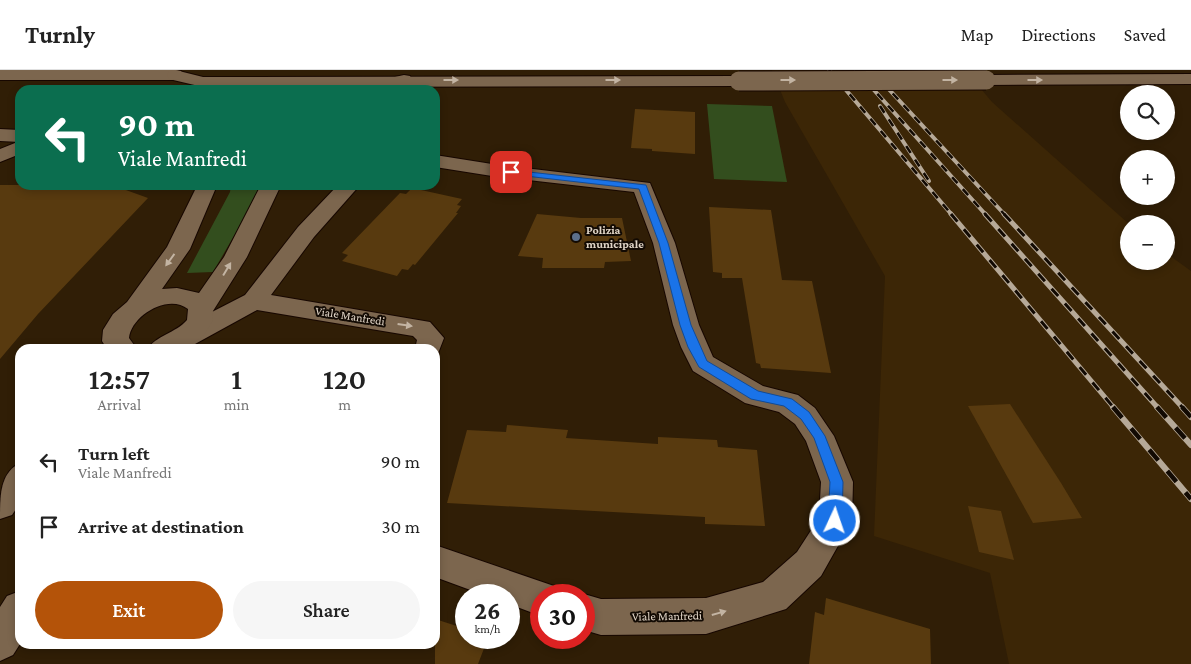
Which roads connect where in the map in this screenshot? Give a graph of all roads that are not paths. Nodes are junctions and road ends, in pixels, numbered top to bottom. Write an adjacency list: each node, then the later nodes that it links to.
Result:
1 (214, 70): 2 (street)
2 (182, 72): 3 (street); 5 (street); 6 (street); 7 (street)
3 (0, 75)
4 (1191, 78): 5 (street, one-way to 4, bridge)
5 (404, 80): 8 (street)
6 (155, 85)
7 (170, 85)
8 (382, 85)
9 (0, 135): 10 (street)
10 (15, 136)
11 (15, 149): 12 (street)
12 (0, 156)
13 (440, 162): 27 (street, Viale Manfredi, one-way to 13)
14 (205, 190): 18 (street, one-way to 18)
15 (269, 190): 19 (street, one-way to 15)
16 (345, 190): 17 (street)
17 (254, 301): 20 (street); 22 (street, Viale Manfredi, one-way to 22)
18 (135, 309): 19 (street); 21 (street)
19 (201, 310): 20 (street)
20 (182, 343)
21 (117, 344)
22 (429, 344)
23 (15, 484): 24 (street)
24 (0, 505)
25 (440, 563): 26 (street)
26 (530, 594)
27 (595, 616)
28 (15, 617): 29 (street)
29 (0, 642)

